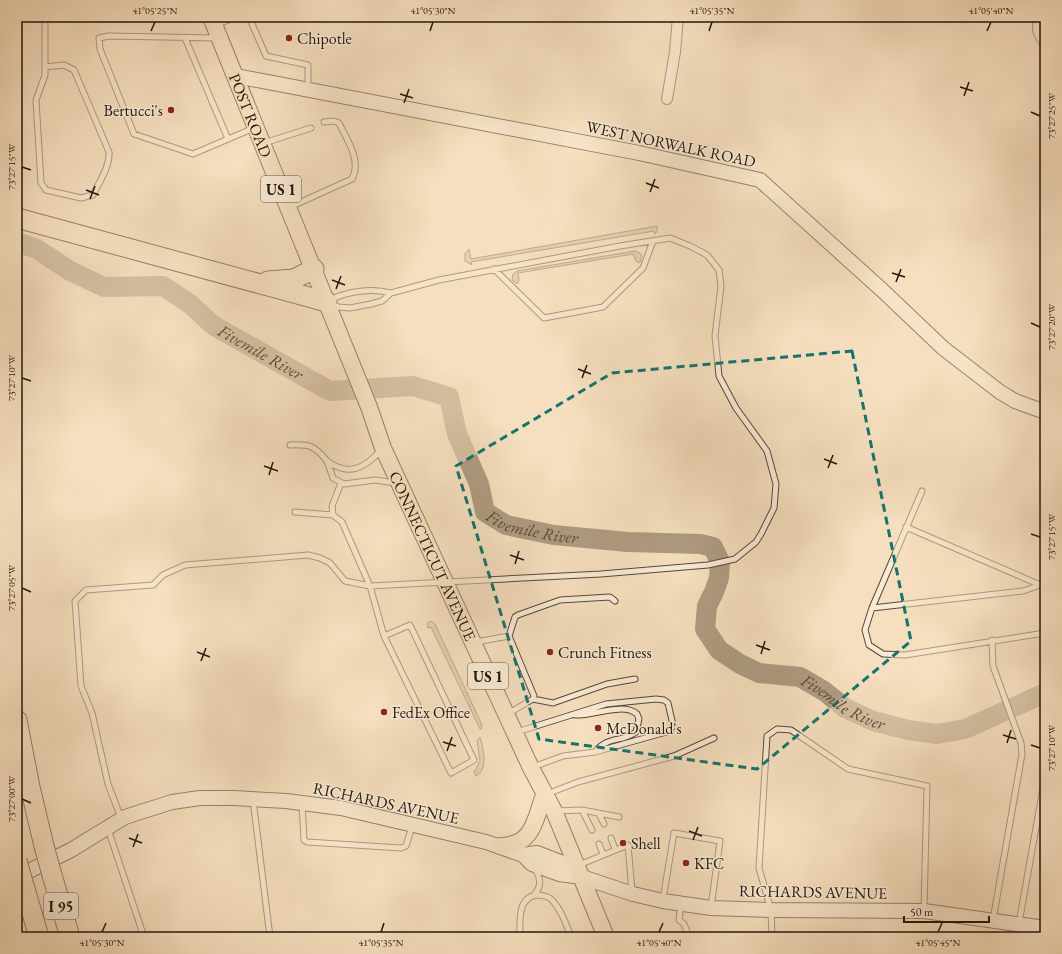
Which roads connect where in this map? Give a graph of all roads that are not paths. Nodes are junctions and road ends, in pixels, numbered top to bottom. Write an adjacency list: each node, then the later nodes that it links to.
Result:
1 (45, 17): 9 (lane)
2 (235, 17): 6 (lane)
3 (249, 17): 11 (lane)
4 (678, 17): 12 (street)
5 (1040, 17): 8 (street)
6 (215, 27): 7 (lane); 10 (main road, POST ROAD / US 1)
7 (185, 38): 16 (lane); 16 (lane)
8 (1045, 43)
9 (45, 67): 9 (lane)
10 (236, 76): 11 (street, WEST NORWALK ROAD); 14 (main road, POST ROAD / US 1)
11 (308, 90): 26 (street, WEST NORWALK ROAD)
12 (667, 99)
13 (324, 122): 18 (lane)
14 (256, 127): 16 (lane); 17 (main road, POST ROAD / US 1)
15 (310, 128): 17 (lane)
16 (228, 139)
17 (262, 143): 18 (main road, POST ROAD / US 1)
18 (288, 208): 22 (main road, POST ROAD / US 1)
19 (17, 218): 23 (highway)
20 (654, 241): 21 (lane); 21 (lane); 36 (lane)
21 (494, 268): 24 (lane)
22 (314, 269): 23 (highway); 25 (main road, POST ROAD / US 1)
23 (233, 277): 25 (highway)
24 (391, 293): 25 (lane); 25 (lane)
25 (327, 302): 28 (main road, CONNECTICUT AVENUE / US 1)
26 (1045, 412)
27 (290, 445): 29 (lane)
28 (383, 448): 29 (lane); 31 (main road, CONNECTICUT AVENUE / US 1)
29 (327, 461): 30 (lane)
30 (341, 483): 31 (lane); 34 (lane)
31 (400, 484): 36 (main road, CONNECTICUT AVENUE / US 1)
32 (922, 491): 35 (lane)
33 (295, 512): 34 (lane)
34 (333, 515): 37 (lane)
35 (906, 527): 38 (lane); 40 (lane)
36 (445, 583): 37 (lane); 45 (main road, CONNECTICUT AVENUE / US 1)
37 (370, 586): 42 (lane); 63 (lane)
38 (1042, 586): 40 (lane)
39 (615, 601): 43 (lane)
40 (872, 608): 44 (lane)
41 (1045, 633): 44 (lane)
42 (384, 636): 42 (lane)
43 (509, 636): 45 (lane); 47 (lane)
44 (992, 640): 84 (lane)
45 (473, 643): 48 (main road, CONNECTICUT AVENUE / US 1)
46 (636, 679): 47 (lane)
47 (533, 700): 48 (lane)
48 (506, 714): 51 (main road, CONNECTICUT AVENUE / US 1)
49 (571, 715): 51 (lane); 53 (lane); 53 (lane)
50 (17, 720): 88 (highway, I 95, bridge)
51 (514, 733): 54 (main road, CONNECTICUT AVENUE / US 1)
52 (714, 738): 56 (lane)
53 (595, 752): 54 (lane)
54 (530, 768): 56 (main road, CONNECTICUT AVENUE / US 1)
55 (1045, 777): 85 (lane)
56 (544, 795): 60 (main road, CONNECTICUT AVENUE / US 1); 70 (main road)
57 (253, 799): 58 (street, RICHARDS AVENUE); 63 (street, RICHARDS AVENUE); 90 (lane)
58 (302, 803): 65 (street, RICHARDS AVENUE); 65 (lane)
59 (582, 810): 60 (lane); 61 (lane); 67 (lane)
60 (554, 811): 75 (main road, CONNECTICUT AVENUE / US 1)
61 (599, 814): 62 (lane); 64 (lane)
62 (619, 817)
63 (121, 819): 66 (street, RICHARDS AVENUE)
64 (604, 824)
65 (412, 825): 70 (street, RICHARDS AVENUE)
66 (108, 828): 76 (street, RICHARDS AVENUE); 89 (lane)
67 (592, 830)
68 (611, 838): 71 (lane)
69 (599, 844): 72 (lane)
70 (500, 846): 73 (street, RICHARDS AVENUE)
71 (615, 849): 72 (lane); 77 (lane)
72 (603, 854): 75 (lane)
73 (528, 859): 75 (street, RICHARDS AVENUE); 78 (lane)
74 (17, 860): 76 (highway, I 95, bridge)
75 (580, 871): 77 (street, RICHARDS AVENUE); 93 (main road, CONNECTICUT AVENUE / US 1)
76 (21, 883): 87 (highway, I 95)
77 (633, 894): 79 (street, RICHARDS AVENUE)
78 (533, 896): 91 (lane); 92 (lane)
79 (662, 901): 80 (street, RICHARDS AVENUE); 81 (lane)
80 (681, 904): 81 (street, RICHARDS AVENUE); 94 (lane)
81 (711, 908): 82 (street, RICHARDS AVENUE)
82 (771, 910): 83 (street, RICHARDS AVENUE); 83 (lane); 95 (lane)
83 (924, 911): 84 (street, RICHARDS AVENUE)
84 (993, 920): 85 (street, RICHARDS AVENUE)
85 (1019, 924): 86 (street, RICHARDS AVENUE)
86 (1045, 928)
87 (39, 937)
88 (70, 937)
89 (144, 937)
90 (270, 937)
91 (520, 937)
92 (571, 937)
93 (606, 937)
94 (689, 937)
95 (772, 937)

